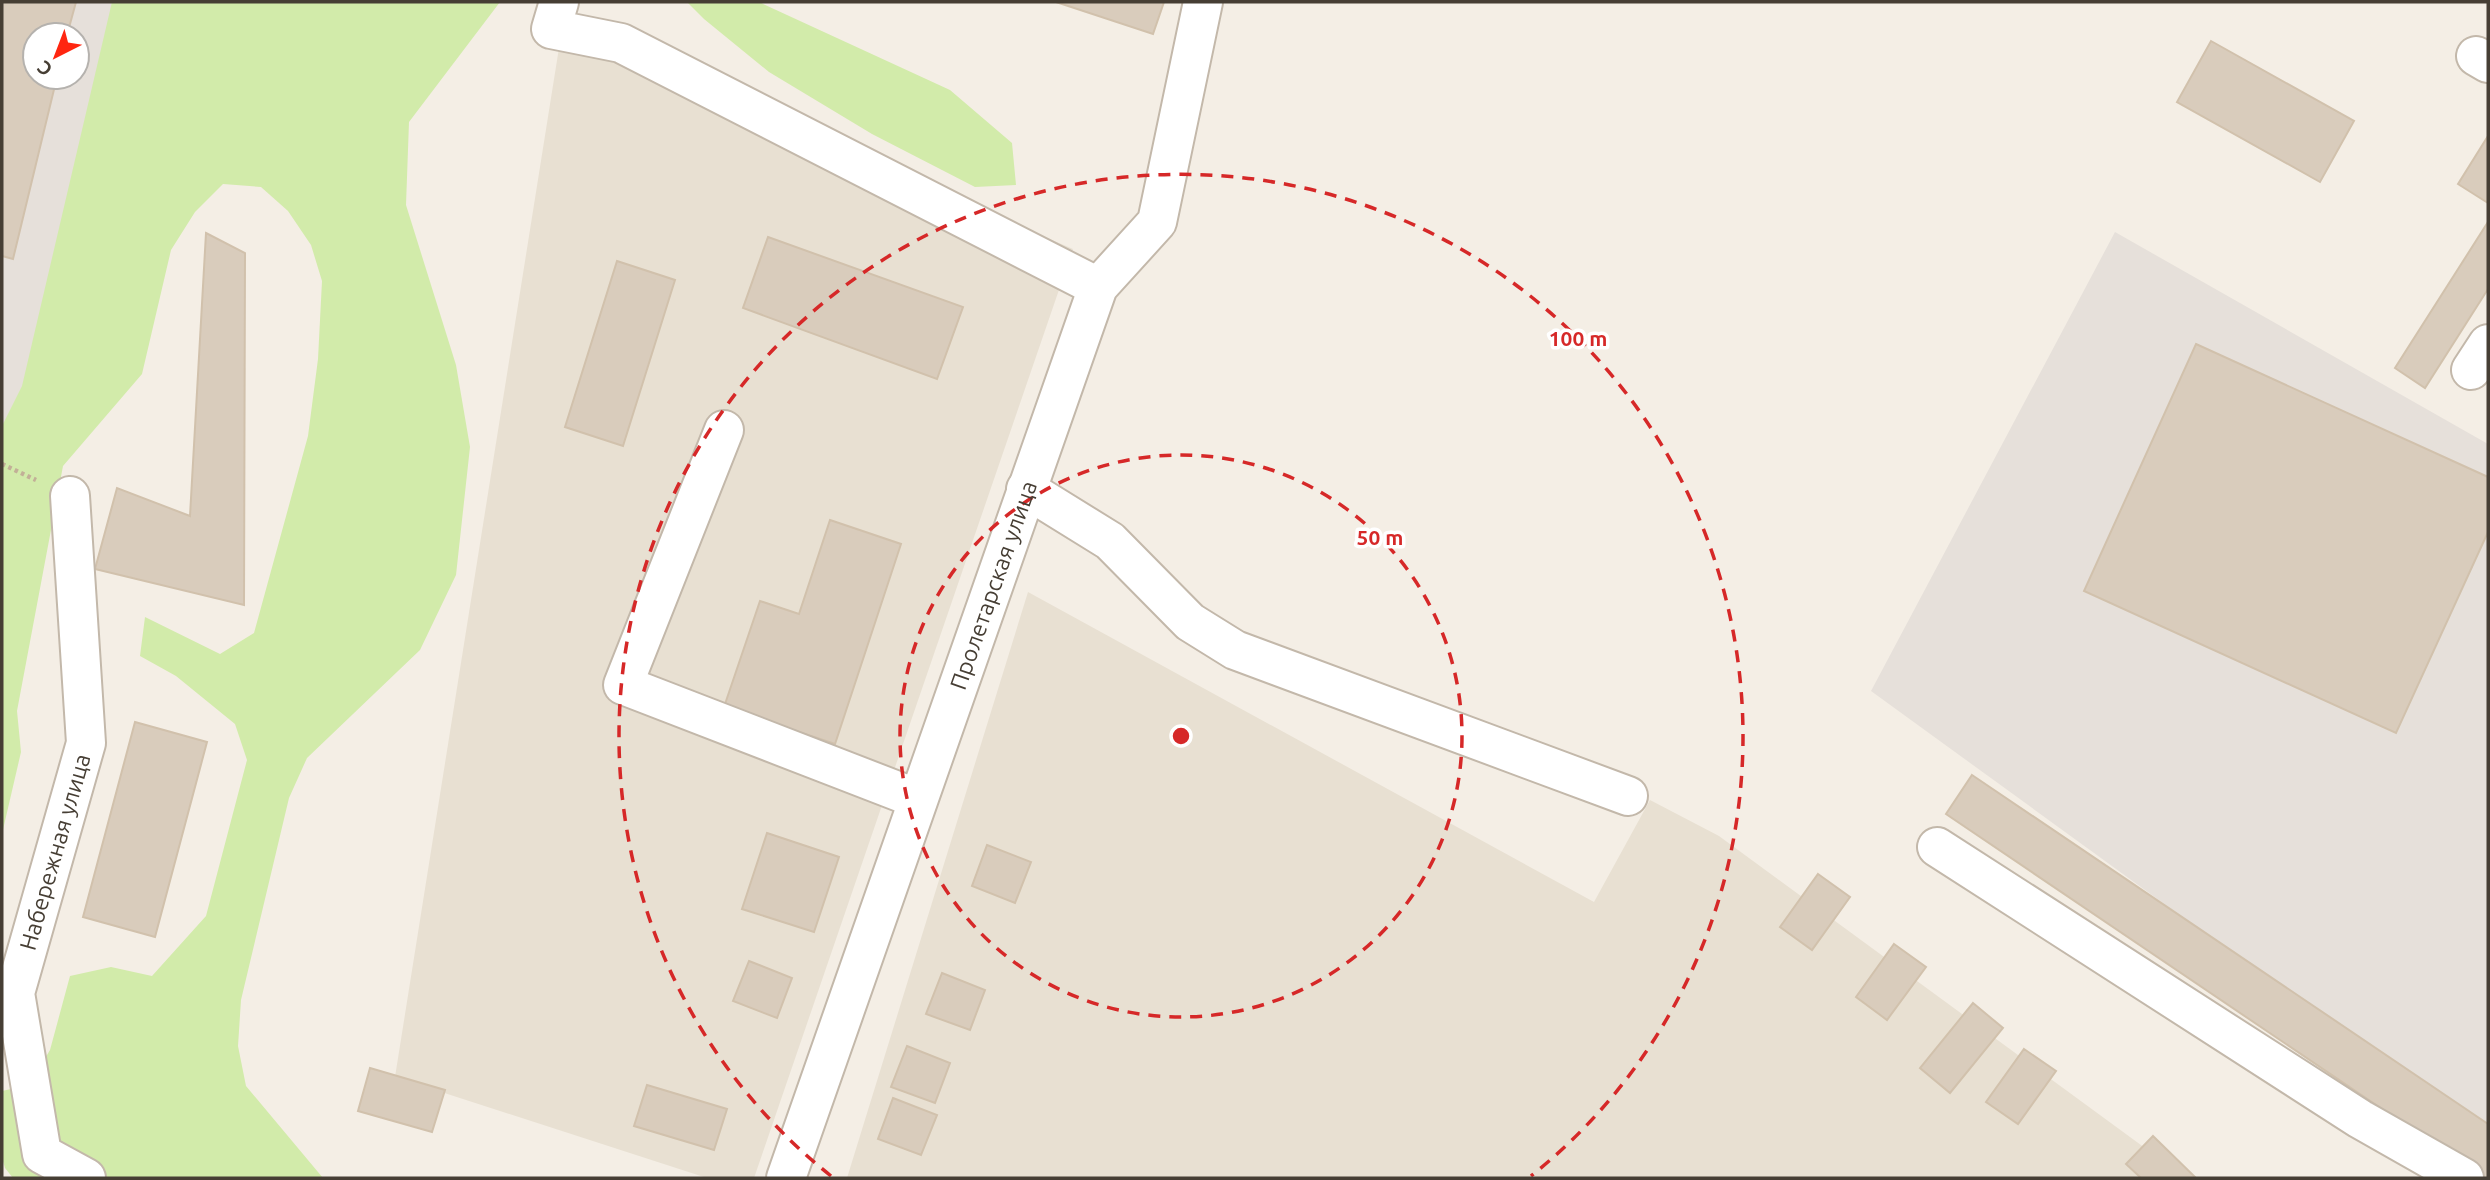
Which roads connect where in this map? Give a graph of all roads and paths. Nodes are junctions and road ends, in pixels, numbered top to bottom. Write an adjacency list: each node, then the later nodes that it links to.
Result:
1 (559, 2): 3 (street)
2 (1203, 2): 3 (street, Пролетарская улица)
3 (1098, 288): 5 (street, Пролетарская улица)
4 (724, 430): 8 (street)
5 (1027, 489): 7 (street); 8 (street, Пролетарская улица)
6 (70, 496): 10 (street, Набережная улица)
7 (1628, 796)
8 (918, 799): 11 (street, Пролетарская улица)
9 (1937, 847): 12 (street)
10 (86, 1178)
11 (786, 1178)
12 (2464, 1178)

